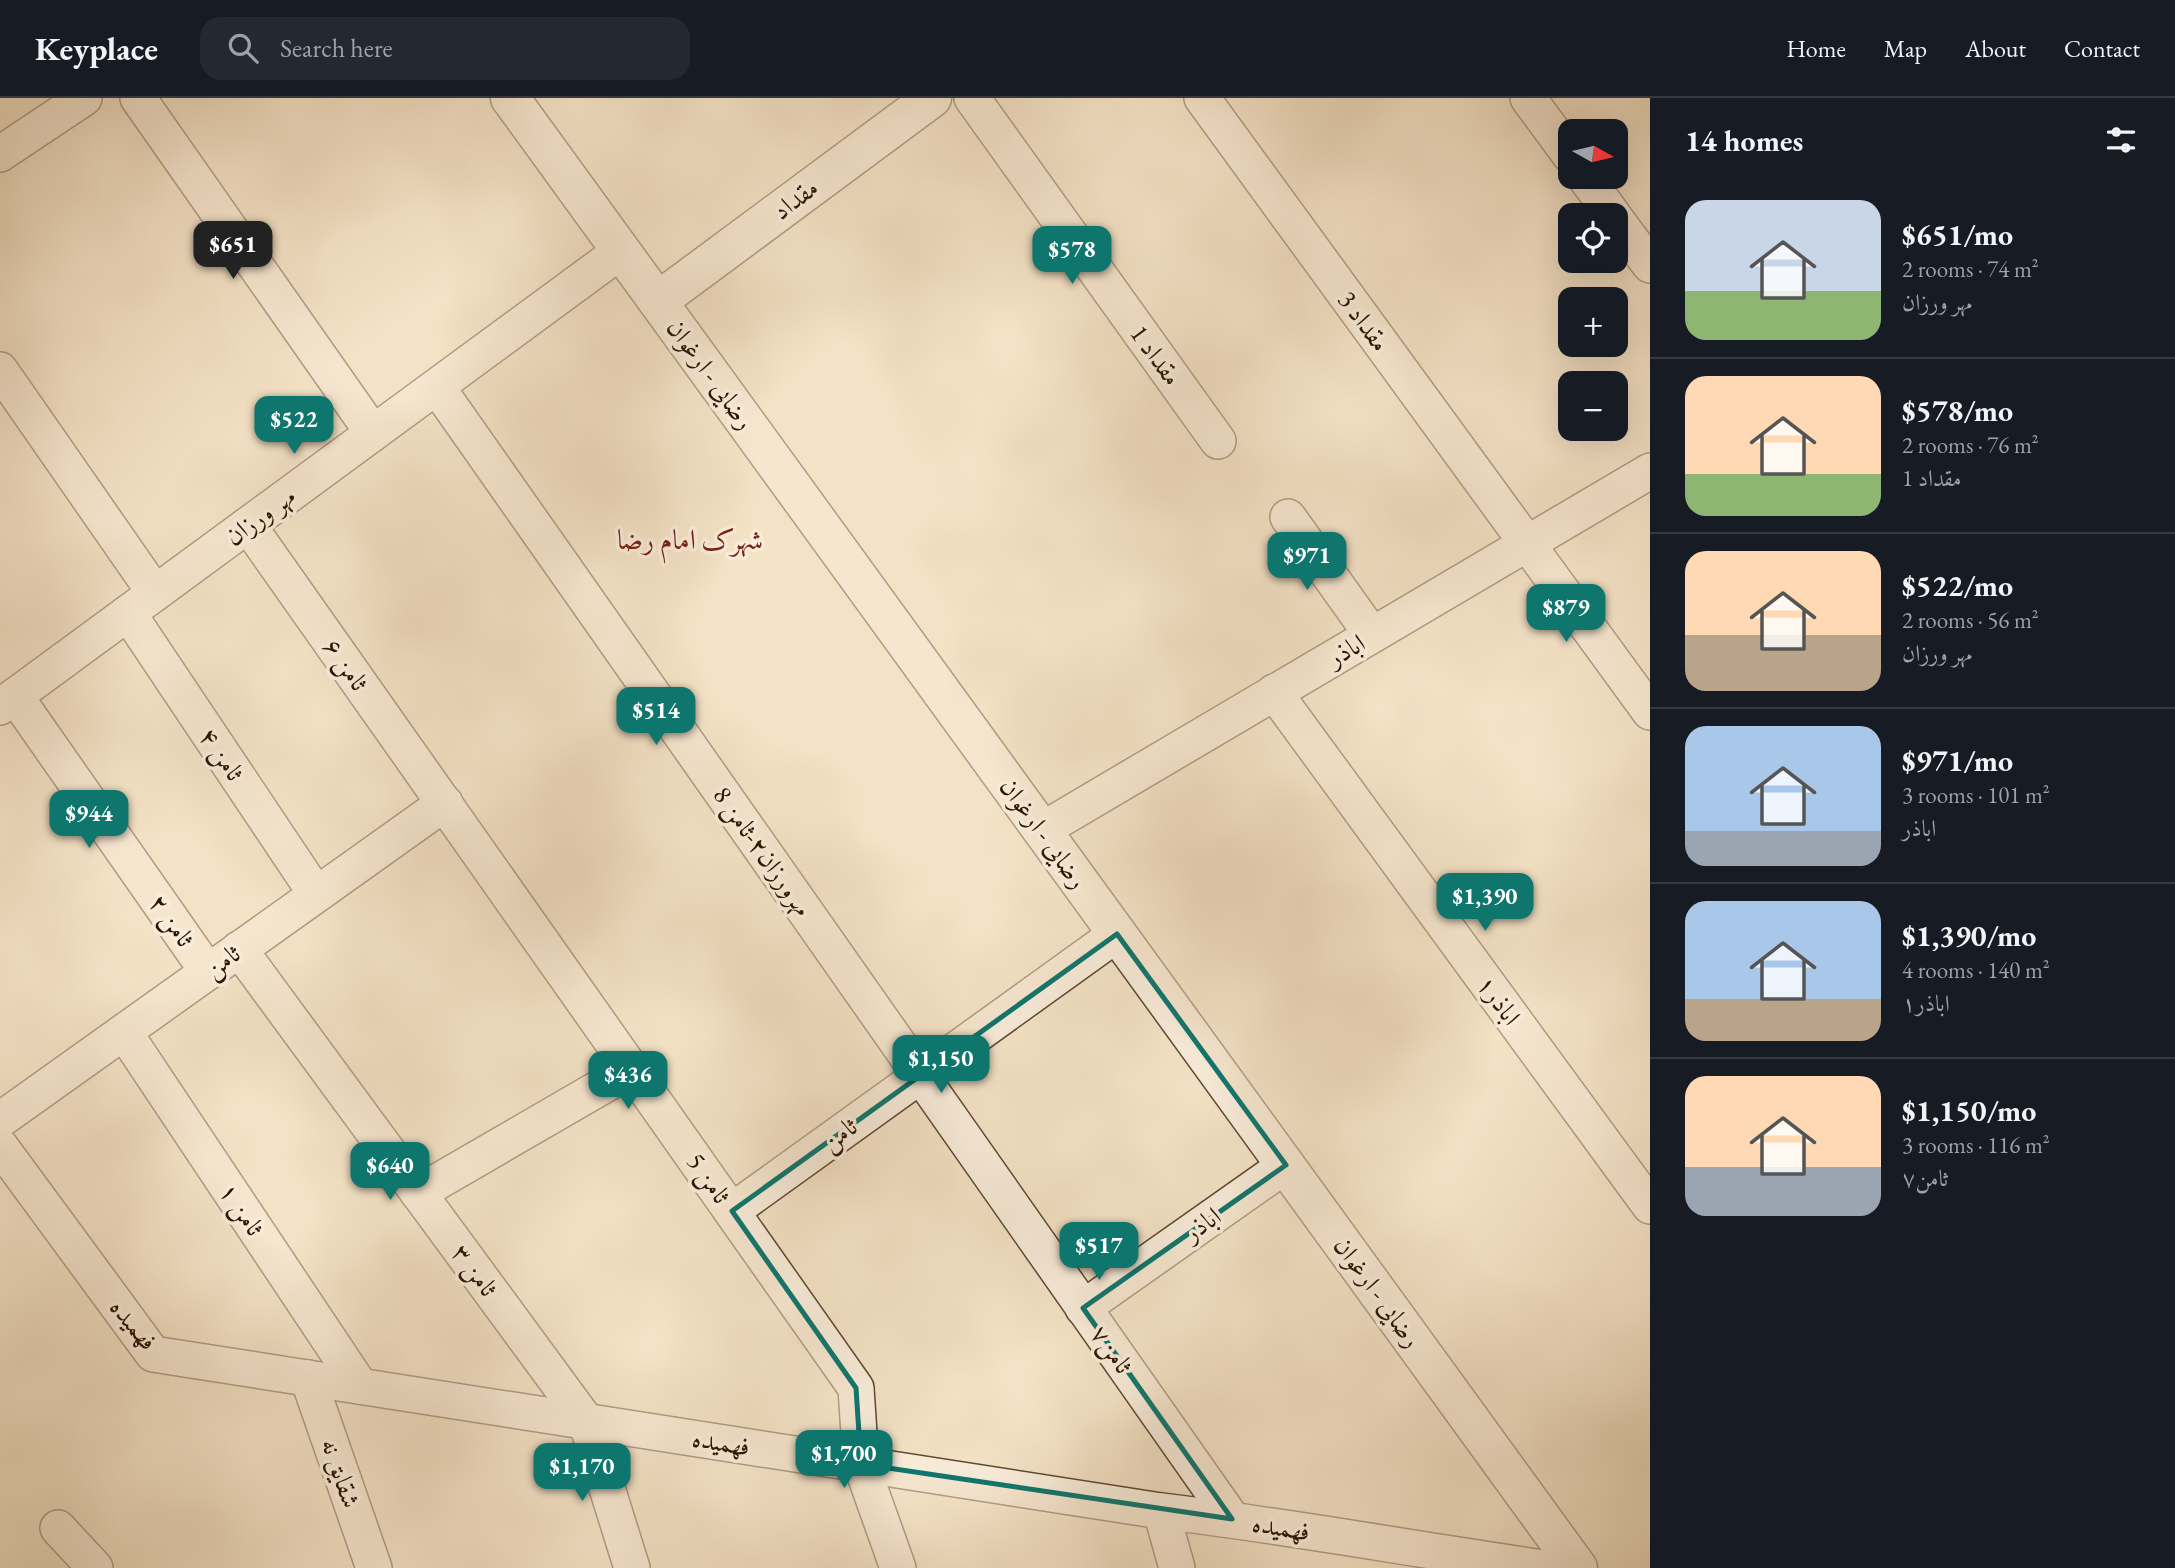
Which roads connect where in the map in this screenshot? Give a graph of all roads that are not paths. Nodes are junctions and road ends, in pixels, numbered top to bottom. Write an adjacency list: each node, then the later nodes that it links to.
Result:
1 (84, 98): 9 (street)
2 (138, 98): 16 (street)
3 (510, 98): 11 (street, رضایی - ارغوان)
4 (932, 98): 13 (street, مقداد)
5 (972, 98): 17 (street, مقداد 1)
6 (1202, 98): 21 (street, مقداد 3)
7 (1528, 98): 8 (street)
8 (1558, 139)
9 (0, 155)
10 (1628, 235): 12 (street)
11 (621, 251): 13 (street, رضایی - ارغوان); 15 (street, مهر ورزان)
12 (1650, 265)
13 (657, 301): 29 (street, رضایی - ارغوان)
14 (0, 370): 22 (street)
15 (437, 387): 16 (street, مهر ورزان); 36 (street, مهرورزان۲-ثامن 8)
16 (373, 433): 20 (street, مهر ورزان)
17 (1218, 441)
18 (1650, 471): 21 (street, اباذر)
19 (1288, 517): 24 (street)
20 (248, 525): 22 (street, مهر ورزان); 28 (street, ثامن ۶)
21 (1527, 543): 24 (street, اباذر); 27 (street, مقداد 3)
22 (155, 593): 23 (street, مهر ورزان)
23 (128, 614): 26 (street, مهر ورزان); 30 (street, ثامن ۴)
24 (1372, 635): 25 (street, اباذر)
25 (1274, 692): 29 (street, اباذر); 41 (street, اباذر۱)
26 (8, 701): 33 (street, ثامن ۲)
27 (1650, 712)
28 (445, 803): 30 (street, ثامن); 35 (street, ثامن 5)
29 (1042, 830): 31 (street, رضایی - ارغوان)
30 (316, 894): 32 (street, ثامن)
31 (1117, 934): 36 (street, ثامن); 39 (street, رضایی - ارغوان)
32 (239, 949): 33 (street, ثامن); 40 (street, ثامن ۳)
33 (208, 972): 34 (street, ثامن)
34 (124, 1032): 37 (street, ثامن); 45 (street, ثامن ۱)
35 (632, 1069): 40 (street); 42 (street, ثامن 5)
36 (920, 1076): 42 (street, ثامن); 43 (street, ثامن۷)
37 (0, 1120)
38 (0, 1146): 44 (street, فهمیده)
39 (1286, 1165): 43 (street, اباذر); 58 (street, رضایی - ارغوان)
40 (418, 1193): 46 (street, ثامن ۳)
41 (1650, 1206)
42 (732, 1211): 47 (street, ثامن 5)
43 (1083, 1308): 49 (street, ثامن۷)
44 (308, 1378): 45 (street, فهمیده); 53 (street, شقایق نه)
45 (360, 1386): 46 (street, فهمیده)
46 (586, 1421): 47 (street, فهمیده); 54 (street, ثامن ۳)
47 (861, 1464): 48 (street, فهمیده); 55 (street, ثامن 5)
48 (1161, 1511): 49 (street, فهمیده); 56 (street)
49 (1233, 1519): 51 (street, فهمیده)
50 (58, 1528): 52 (street)
51 (1436, 1560): 57 (street, فهمیده)
52 (95, 1568)
53 (374, 1568)
54 (632, 1568)
55 (898, 1568)
56 (1177, 1568)
57 (1544, 1568)
58 (1578, 1568)

